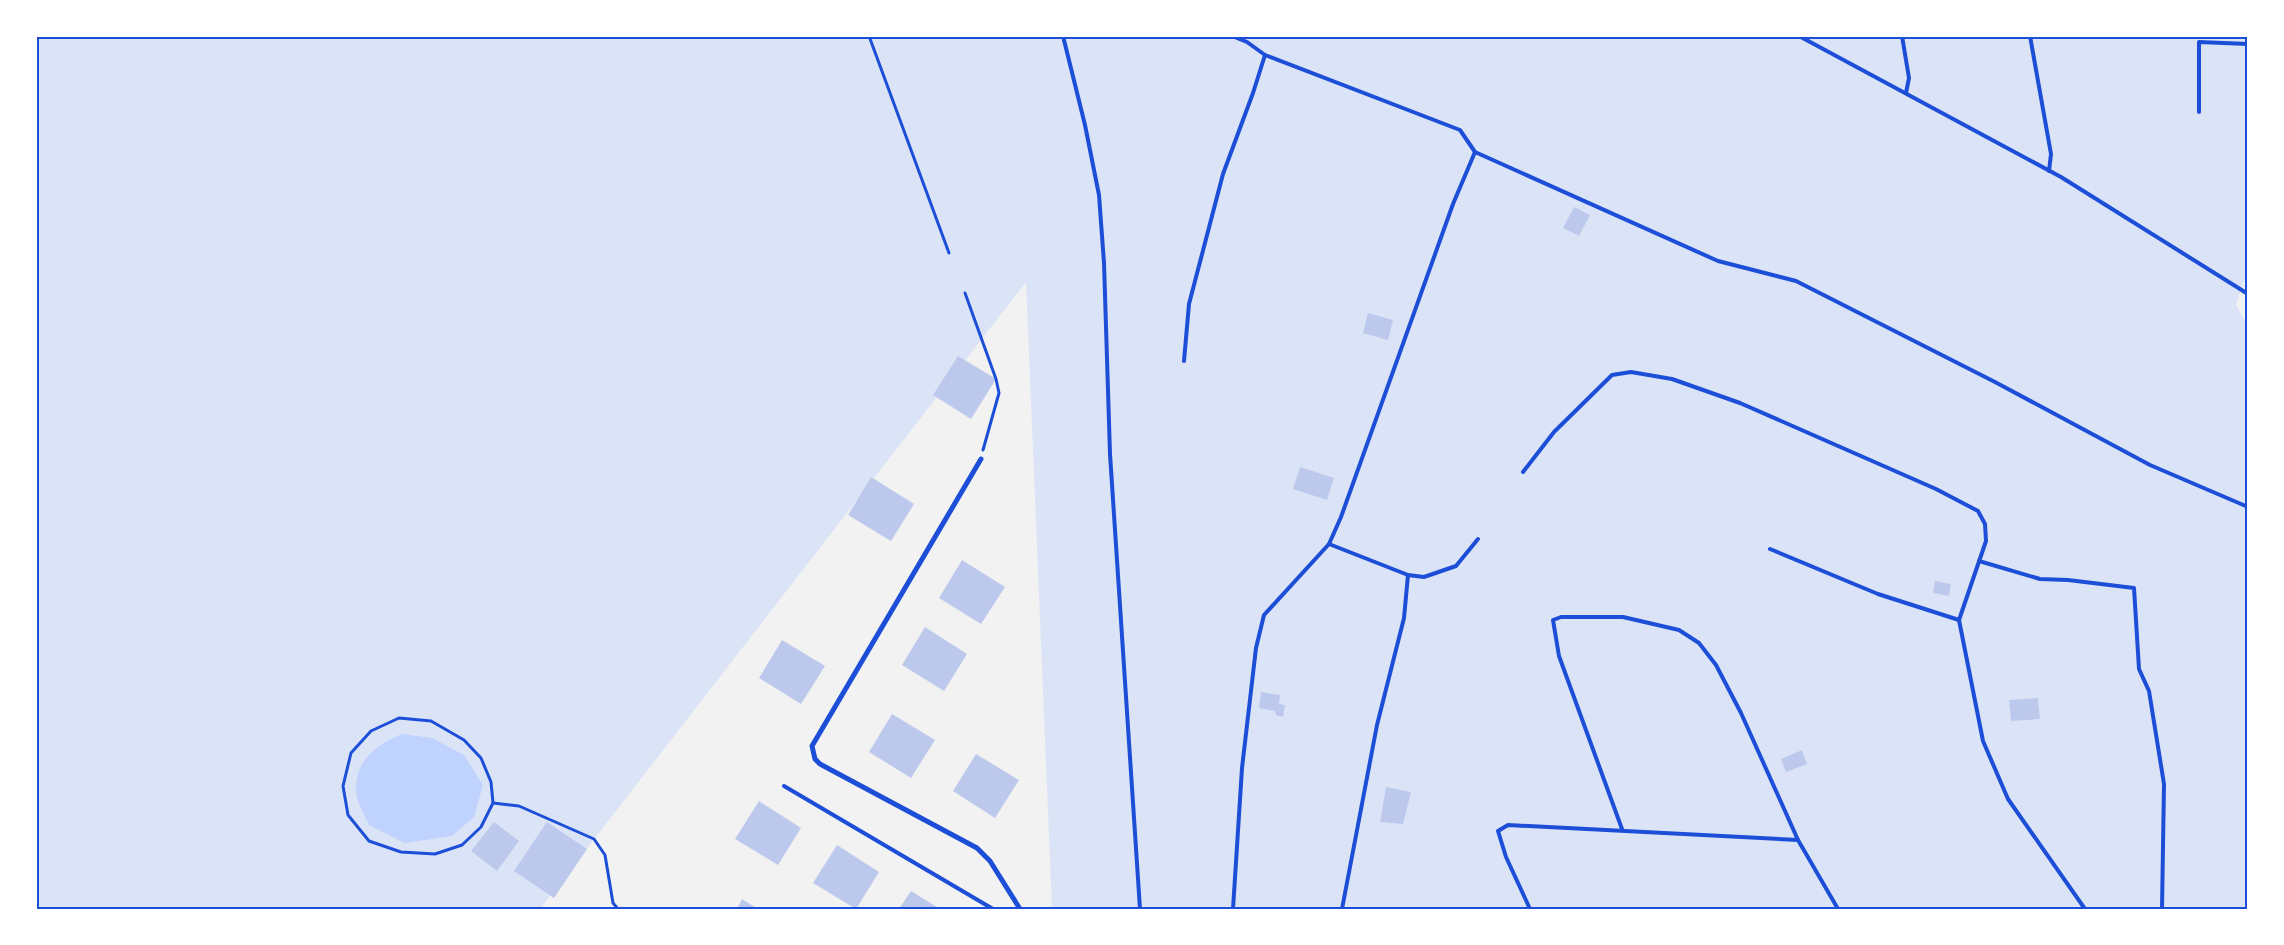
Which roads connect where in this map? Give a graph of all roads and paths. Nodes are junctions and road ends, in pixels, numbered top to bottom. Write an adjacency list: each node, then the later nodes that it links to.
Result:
1 (869, 36): 13 (path)
2 (1063, 36): 33 (lane)
3 (1232, 36): 8 (lane)
4 (1800, 36): 9 (lane)
5 (1902, 36): 9 (lane)
6 (2030, 36): 12 (lane)
7 (2248, 44): 10 (lane)
8 (1265, 55): 11 (lane); 16 (lane)
9 (1906, 93): 12 (lane)
10 (2199, 112)
11 (1476, 152): 19 (lane); 21 (lane)
12 (2049, 170): 15 (lane)
13 (949, 253)
14 (965, 293): 17 (path)
15 (2248, 294)
16 (1184, 361)
17 (981, 458): 32 (street)
18 (1522, 472): 23 (lane)
19 (2248, 507)
20 (1478, 539): 24 (lane)
21 (1329, 544): 24 (lane); 34 (lane)
22 (1770, 549): 25 (lane)
23 (1979, 561): 25 (lane); 39 (lane)
24 (1408, 575): 35 (lane)
25 (1959, 620): 38 (lane)
26 (784, 786): 31 (lane)
27 (493, 802): 27 (path); 30 (path)
28 (1622, 829): 29 (lane); 29 (lane); 36 (lane)
29 (1798, 840): 37 (lane)
30 (618, 909)
31 (993, 909)
32 (1020, 909)
33 (1140, 909)
34 (1233, 909)
35 (1342, 909)
36 (1530, 909)
37 (1838, 909)
38 (2085, 909)
39 (2162, 909)

